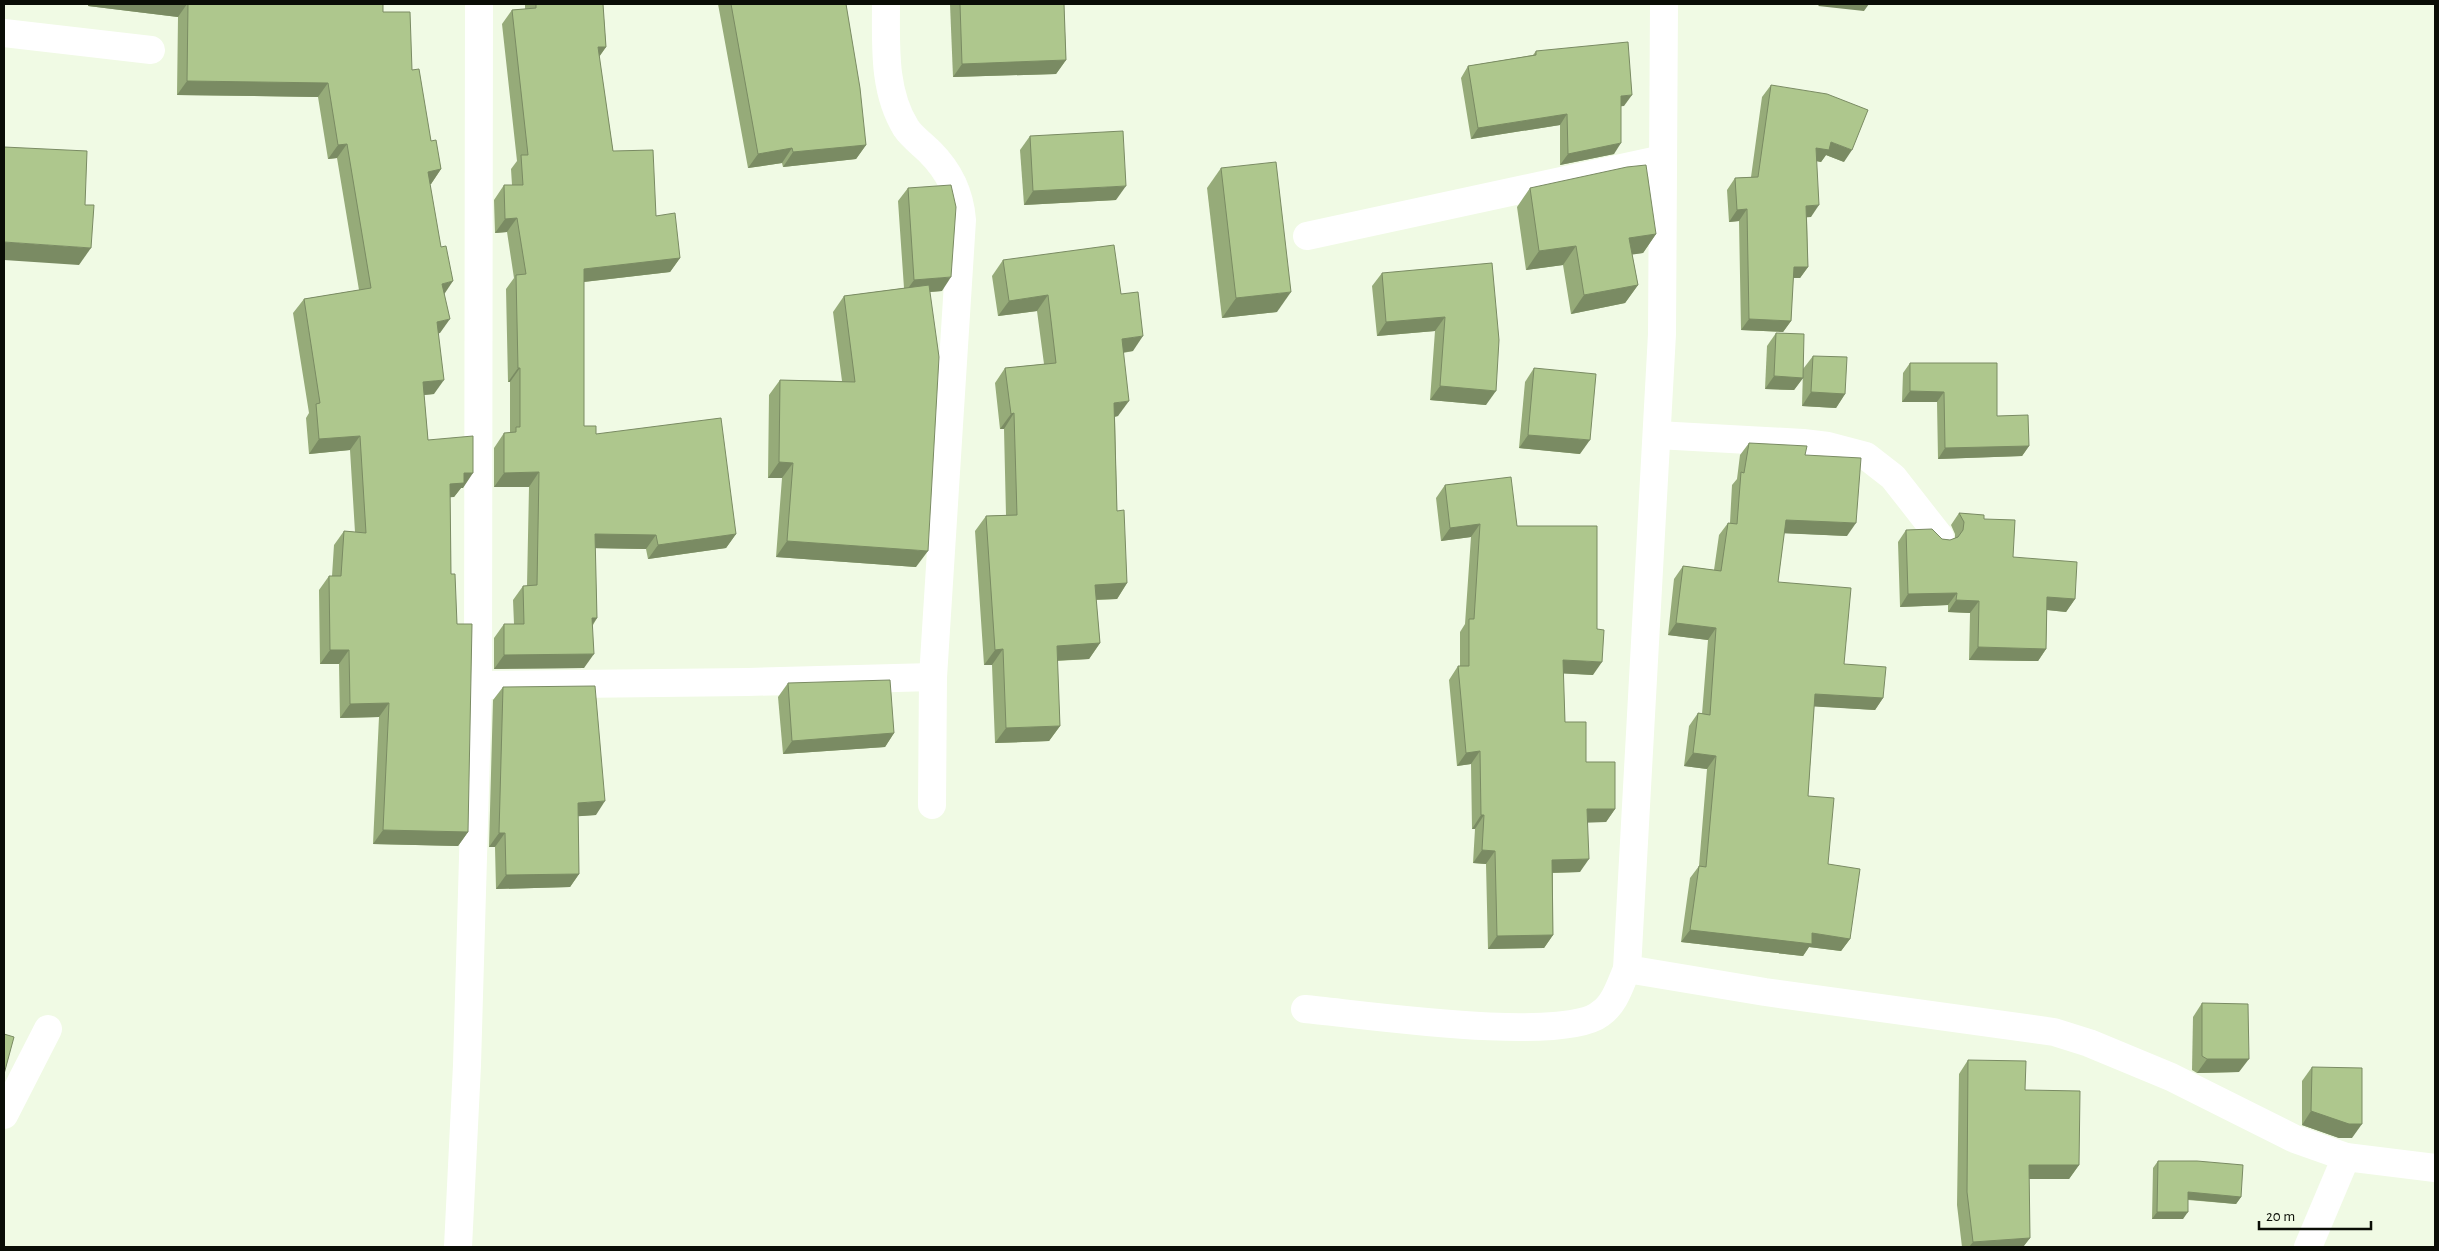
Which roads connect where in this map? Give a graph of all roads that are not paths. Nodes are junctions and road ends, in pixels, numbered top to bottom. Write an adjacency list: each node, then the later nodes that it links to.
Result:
1 (479, 4): 11 (street)
2 (886, 4): 10 (street)
3 (1664, 4): 6 (street)
4 (4, 33): 5 (street)
5 (151, 50)
6 (1663, 160): 7 (street); 8 (street)
7 (1307, 236)
8 (1656, 435): 9 (street); 13 (street)
9 (1940, 537)
10 (934, 677): 11 (street); 12 (street)
11 (478, 685): 19 (street)
12 (932, 805)
13 (1627, 969): 14 (street); 17 (street)
14 (1305, 1009)
15 (48, 1029): 16 (street)
16 (4, 1115)
17 (2346, 1157): 18 (street); 20 (street)
18 (2435, 1168)
19 (458, 1247)
20 (2308, 1247)

